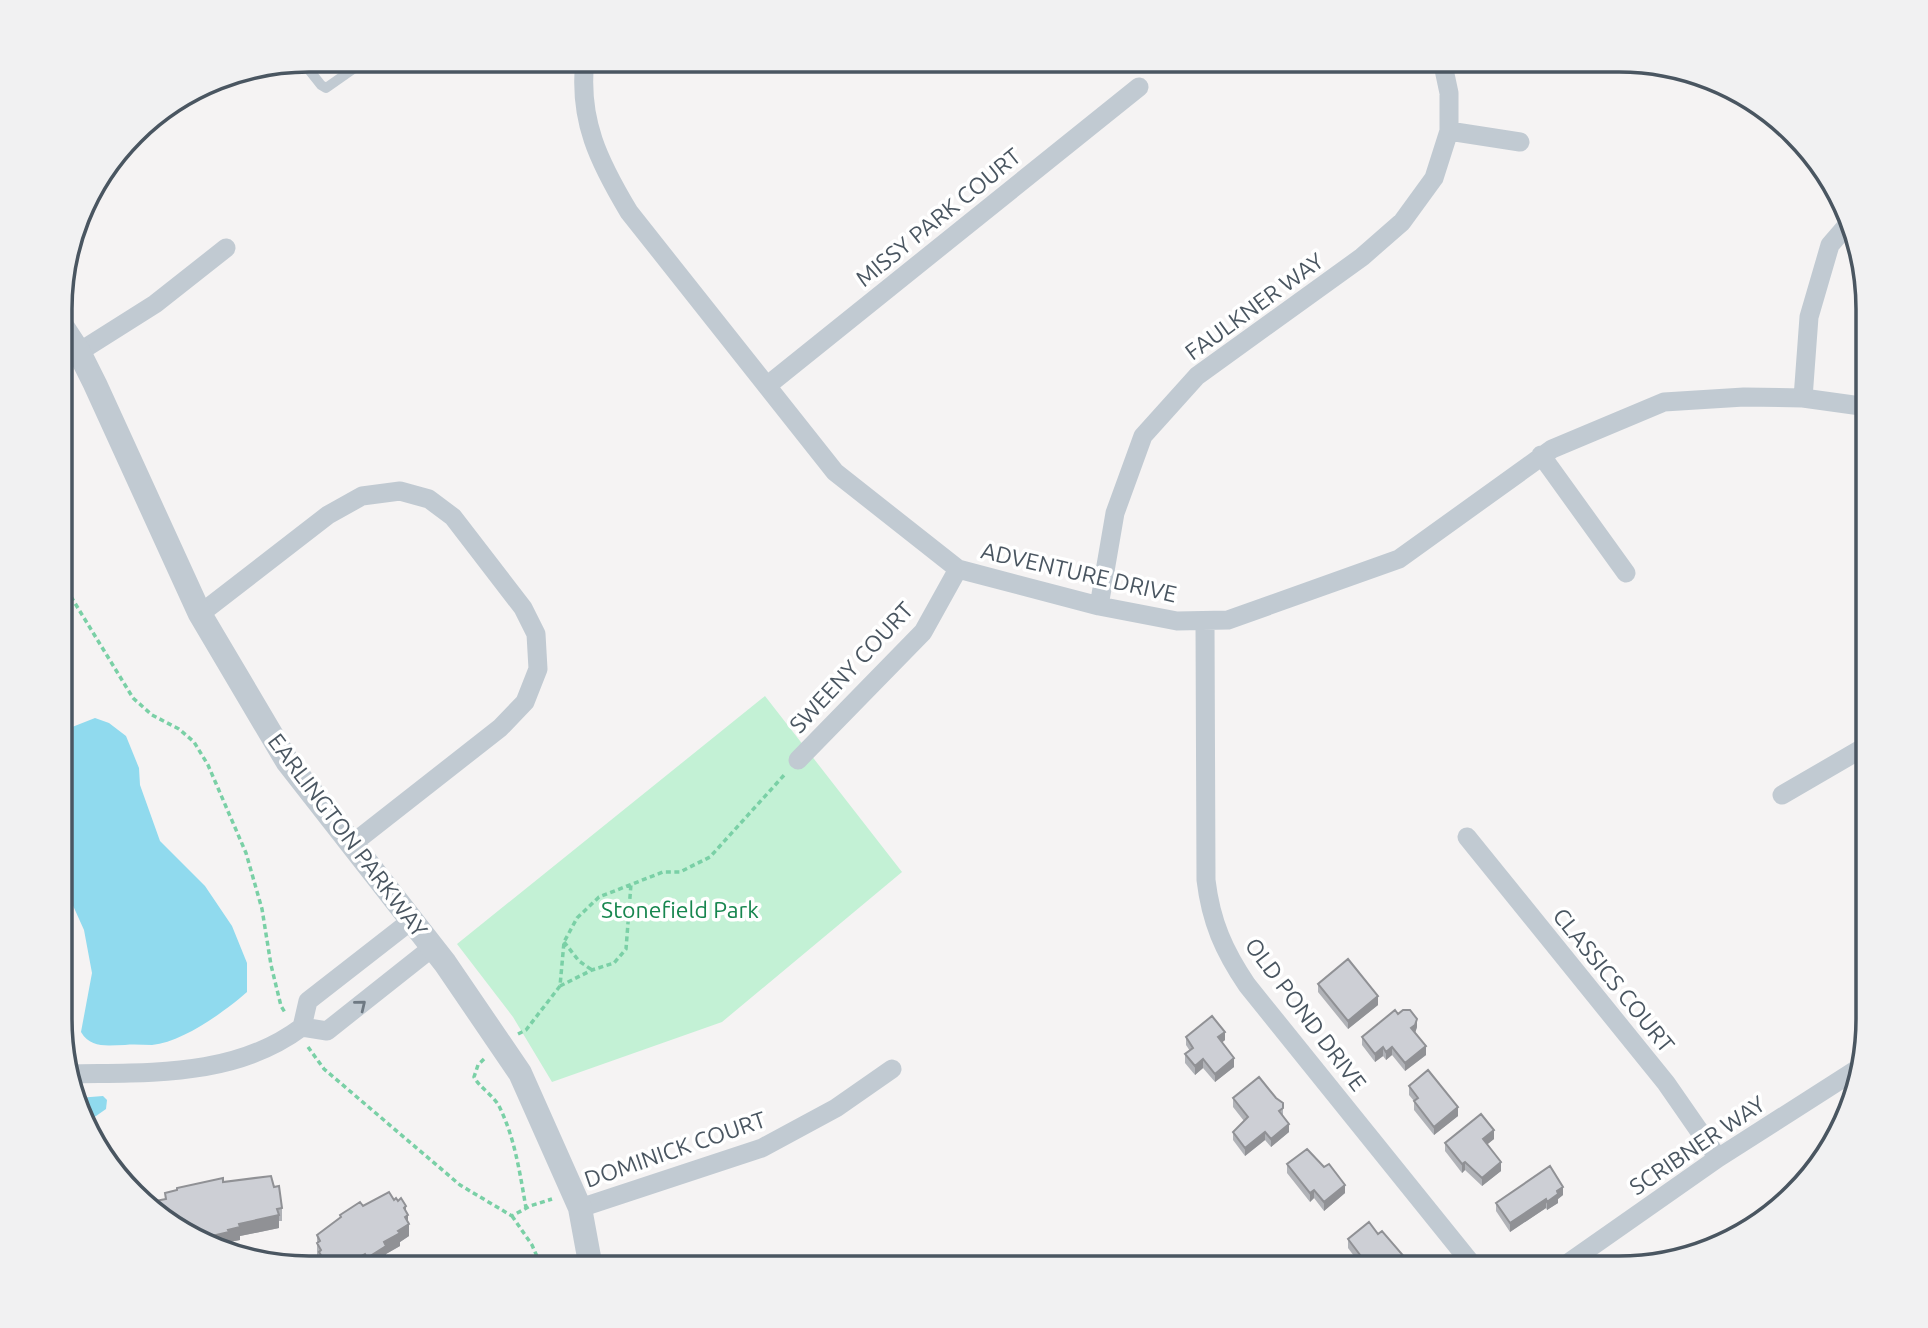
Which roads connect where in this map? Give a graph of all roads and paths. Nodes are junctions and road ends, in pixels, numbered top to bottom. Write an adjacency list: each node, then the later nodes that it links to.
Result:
1 (311, 72): 2 (lane)
2 (350, 72)
3 (583, 72): 12 (street, ADVENTURE DRIVE)
4 (1445, 72): 6 (street, FAULKNER WAY)
5 (1139, 88): 12 (street, MISSY PARK COURT)
6 (1449, 131): 7 (street); 19 (street, FAULKNER WAY)
7 (1520, 142)
8 (1843, 230): 13 (street)
9 (226, 248): 11 (street)
10 (72, 342): 11 (street, EARLINGTON PARKWAY)
11 (79, 352): 20 (street, EARLINGTON PARKWAY)
12 (768, 384): 16 (street, ADVENTURE DRIVE)
13 (1803, 398): 14 (street, ADVENTURE DRIVE); 15 (street, ADVENTURE DRIVE)
14 (1856, 405)
15 (1541, 455): 17 (street); 21 (street, ADVENTURE DRIVE)
16 (958, 569): 19 (street, ADVENTURE DRIVE); 23 (street, SWEENY COURT)
17 (1626, 573)
18 (72, 598): 33 (path)
19 (1099, 607): 21 (street, ADVENTURE DRIVE)
20 (200, 614): 26 (street, EARLINGTON PARKWAY); 26 (street)
21 (1205, 622): 44 (street, OLD POND DRIVE)
22 (1856, 753): 24 (street)
23 (798, 760): 27 (path)
24 (1782, 795)
25 (1467, 836): 38 (street, CLASSICS COURT)
26 (352, 844): 28 (street, EARLINGTON PARKWAY)
27 (631, 884): 29 (path); 31 (path)
28 (412, 920): 30 (street, EARLINGTON PARKWAY); 33 (street)
29 (564, 942): 31 (path); 32 (path)
30 (433, 947): 33 (street, one-way to 30); 34 (street, EARLINGTON PARKWAY)
31 (592, 970): 32 (path)
32 (560, 986): 34 (path)
33 (299, 1029): 36 (street); 41 (path)
34 (500, 1044): 39 (street, EARLINGTON PARKWAY); 40 (path)
35 (892, 1069): 39 (street, DOMINICK COURT)
36 (78, 1074)
37 (1850, 1074): 38 (street, SCRIBNER WAY)
38 (1718, 1158): 45 (street, SCRIBNER WAY)
39 (577, 1200): 40 (path); 43 (street, EARLINGTON PARKWAY)
40 (526, 1208): 41 (path)
41 (512, 1216): 42 (path)
42 (537, 1256)
43 (589, 1256)
44 (1465, 1256)
45 (1578, 1256)

